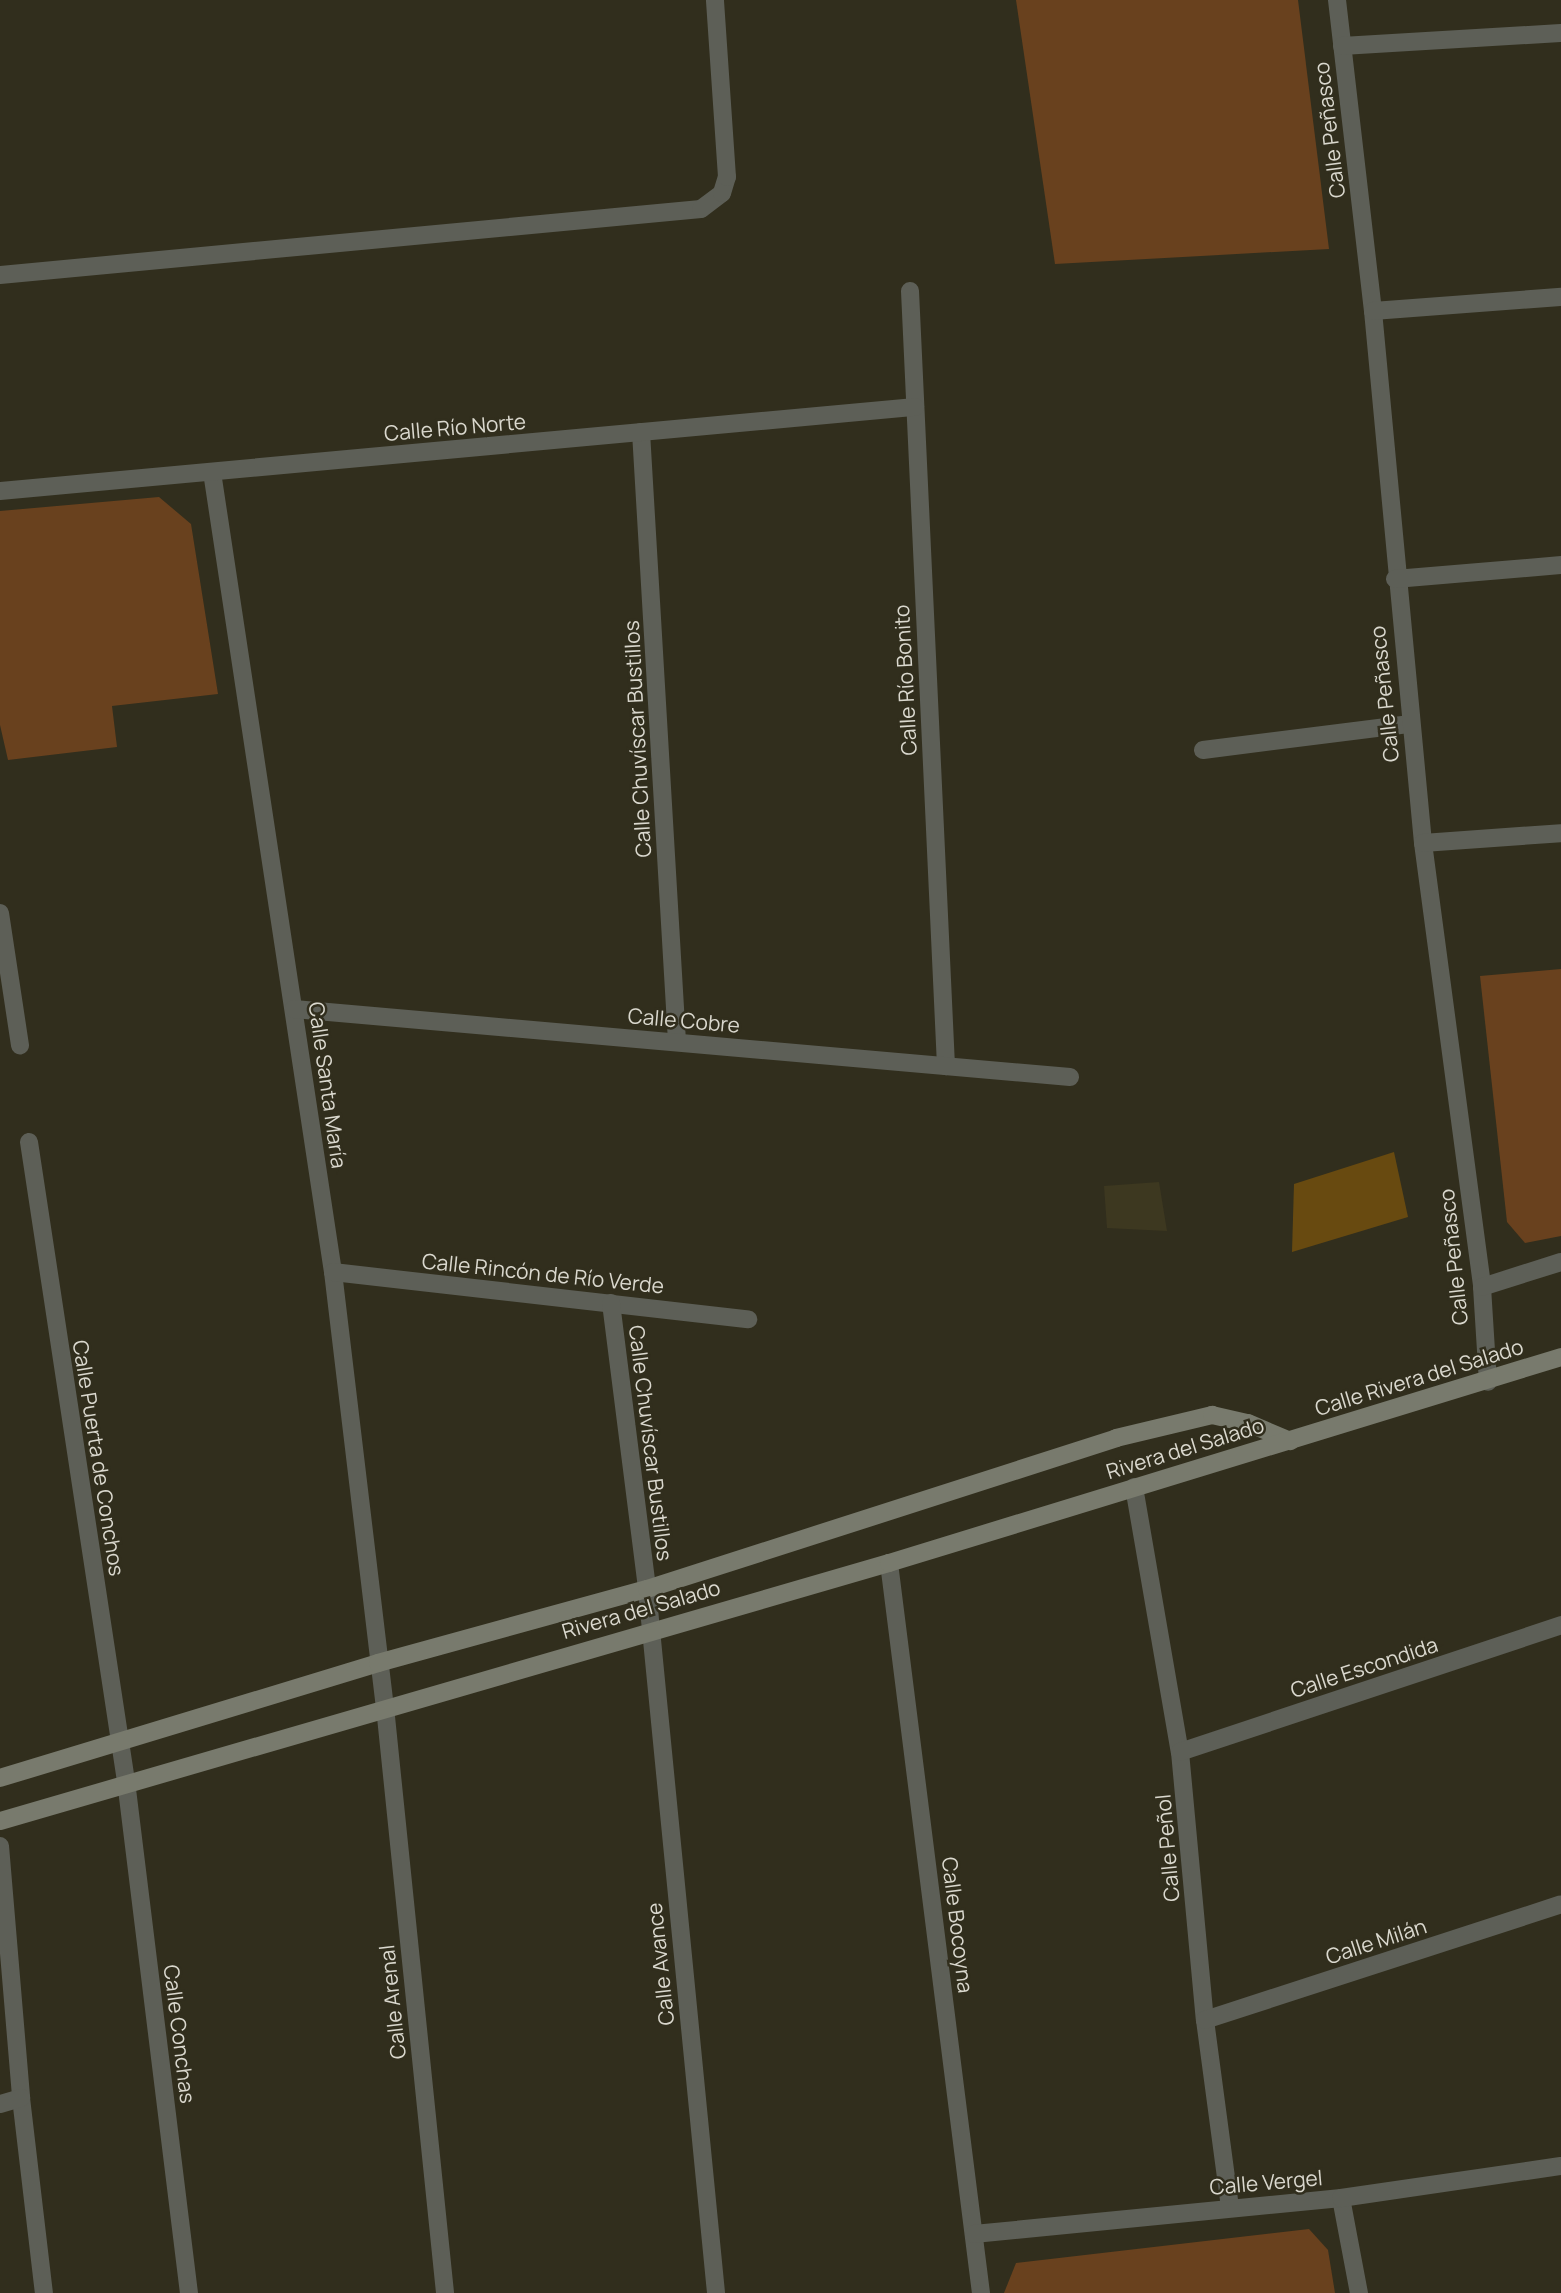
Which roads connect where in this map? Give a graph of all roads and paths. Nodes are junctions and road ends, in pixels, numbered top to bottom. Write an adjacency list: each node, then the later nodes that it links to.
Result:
1 (715, 0): 5 (street)
2 (1336, 0): 4 (street, Calle Peñasco)
3 (1561, 33): 4 (street)
4 (1342, 46): 8 (street, Calle Peñasco)
5 (0, 275)
6 (910, 291): 9 (street, Calle Río Bonito)
7 (1561, 297): 8 (street)
8 (1373, 311): 14 (street, Calle Peñasco)
9 (915, 407): 10 (street, Calle Río Norte); 23 (street, Calle Río Bonito)
10 (641, 432): 11 (street, Calle Río Norte); 21 (street, Calle Chuvíscar Bustillos)
11 (212, 472): 12 (street, Calle Río Norte); 20 (street, Calle Santa María)
12 (0, 491)
13 (1561, 565): 14 (street)
14 (1395, 579): 15 (street, Calle Peñasco)
15 (1410, 724): 16 (street); 18 (street, Calle Peñasco)
16 (1203, 750)
17 (1561, 833): 18 (street)
18 (1423, 843): 28 (street, Calle Peñasco)
19 (0, 913): 22 (street)
20 (294, 1009): 21 (street, Calle Cobre); 27 (street, Calle Santa María)
21 (677, 1042): 23 (street, Calle Cobre)
22 (20, 1045)
23 (946, 1066): 24 (street, Calle Cobre)
24 (1070, 1077)
25 (29, 1142): 41 (street, Calle Puerta de Conchos)
26 (1561, 1262): 28 (street)
27 (333, 1272): 29 (street, Calle Rincón de Río Verde); 39 (street, Calle Santa María)
28 (1482, 1287): 32 (street, Calle Peñasco)
29 (611, 1303): 30 (street, Calle Rincón de Río Verde); 36 (street, Calle Chuvíscar Bustillos)
30 (748, 1319)
31 (1561, 1357): 32 (street, Calle Rivera del Salado)
32 (1488, 1382): 33 (street, Calle Rivera del Salado)
33 (1290, 1441): 34 (street, Rivera del Salado); 36 (street, Rivera del Salado)
34 (1134, 1487): 35 (street, Rivera del Salado); 42 (street, Calle Peñol)
35 (889, 1563): 38 (street, Rivera del Salado); 54 (street, Calle Bocoyna)
36 (647, 1589): 38 (street, Calle Chuvíscar Bustillos); 39 (street, Rivera del Salado)
37 (1561, 1625): 42 (street, Calle Escondida)
38 (649, 1630): 40 (street, Rivera del Salado); 58 (street, Calle Avance)
39 (378, 1663): 40 (street, Calle Santa María); 41 (street, Rivera del Salado)
40 (385, 1707): 44 (street, Rivera del Salado); 57 (street, Calle Arenal)
41 (119, 1742): 43 (street, Rivera del Salado); 44 (street, Calle Puerta de Conchos)
42 (1181, 1752): 48 (street, Calle Peñol)
43 (0, 1778)
44 (126, 1781): 45 (street, Rivera del Salado); 56 (street, Calle Conchas)
45 (0, 1821)
46 (0, 1846): 49 (street)
47 (1561, 1904): 48 (street, Calle Milán)
48 (1205, 2020): 53 (street, Calle Peñol)
49 (21, 2098): 50 (street); 55 (street)
50 (0, 2104)
51 (1561, 2166): 52 (street, Calle Vergel)
52 (1340, 2198): 53 (street, Calle Vergel); 60 (street)
53 (1230, 2207): 54 (street, Calle Vergel)
54 (974, 2234): 59 (street, Calle Bocoyna)
55 (44, 2293)
56 (189, 2293)
57 (445, 2293)
58 (716, 2293)
59 (981, 2293)
60 (1359, 2293)

